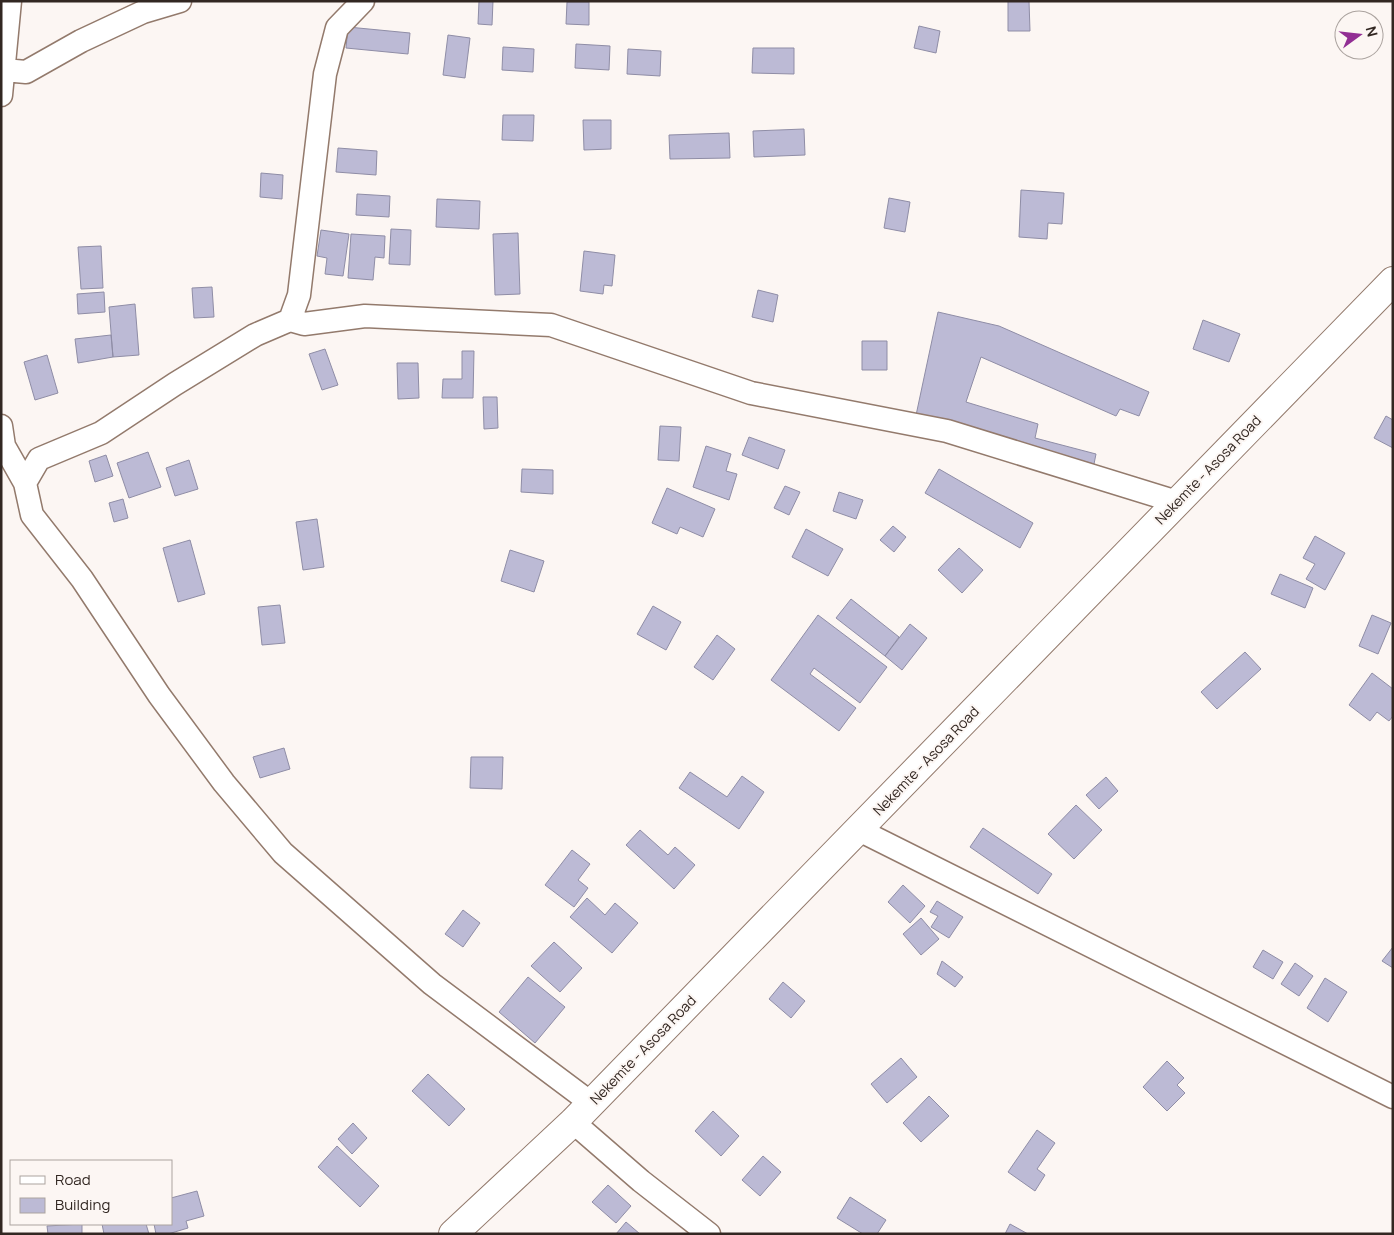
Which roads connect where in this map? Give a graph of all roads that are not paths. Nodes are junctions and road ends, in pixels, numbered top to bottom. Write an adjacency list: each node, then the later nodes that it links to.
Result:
1 (10, 1): 4 (street)
2 (180, 1): 4 (street)
3 (363, 1): 7 (street)
4 (4, 70): 5 (street)
5 (1, 95)
6 (1393, 281): 10 (highway, Nekemte - Asosa Road)
7 (290, 320): 9 (street); 10 (street)
8 (1, 426): 9 (street)
9 (25, 483): 13 (street)
10 (1177, 502): 11 (highway, Nekemte - Asosa Road)
11 (859, 830): 12 (street); 13 (highway, Nekemte - Asosa Road)
12 (1393, 1097)
13 (582, 1113): 14 (highway, Nekemte - Asosa Road); 15 (street)
14 (453, 1234)
15 (709, 1234)

